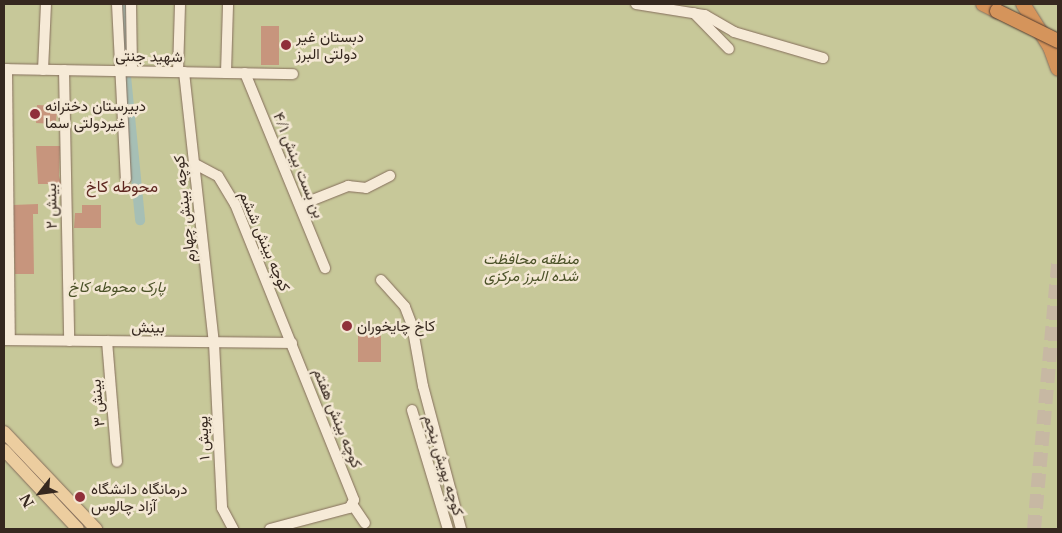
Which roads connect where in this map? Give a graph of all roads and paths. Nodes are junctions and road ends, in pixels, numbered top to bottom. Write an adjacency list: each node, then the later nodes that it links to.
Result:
1 (46, 4): 15 (street)
2 (117, 4): 17 (street)
3 (131, 4): 17 (street)
4 (180, 4): 18 (street, کوچه بینش چهارم)
5 (228, 4): 19 (street)
6 (636, 4): 9 (street)
7 (983, 4): 10 (highway, bridge)
8 (1023, 4): 14 (highway)
9 (694, 14): 11 (street); 12 (street)
10 (1058, 41)
11 (729, 49)
12 (822, 58)
13 (5, 69): 15 (street, شهید جنتی); 28 (street)
14 (1058, 69)
15 (43, 70): 16 (street, شهید جنتی)
16 (64, 70): 17 (street, شهید جنتی); 29 (street, بینش ۲)
17 (125, 71): 18 (street, شهید جنتی); 24 (street)
18 (181, 72): 19 (street, شهید جنتی); 22 (street, کوچه بینش چهارم)
19 (226, 73): 20 (street, شهید جنتی)
20 (246, 73): 21 (street, شهید جنتی); 25 (street, بن بست بینش ۴/۱)
21 (293, 74)
22 (195, 164): 31 (street, کوچه بینش چهارم); 32 (street, کوچه بینش ششم)
23 (390, 176): 25 (street)
24 (126, 179)
25 (300, 205): 26 (street, بن بست بینش ۴/۱)
26 (324, 268)
27 (381, 280): 44 (street)
28 (7, 340): 29 (street, بینش)
29 (68, 341): 30 (street, بینش)
30 (107, 341): 31 (street, بینش); 36 (street, بینش ۳)
31 (214, 342): 32 (street, بینش); 41 (street, پویش ۱)
32 (292, 343): 37 (street, کوچه بینش هفتم)
33 (412, 410): 43 (street, کوچه پویش پنجم)
34 (4, 432): 40 (main road)
35 (4, 450): 39 (main road)
36 (117, 462)
37 (352, 504): 38 (street); 42 (street)
38 (365, 523)
39 (78, 529)
40 (96, 529)
41 (233, 529)
42 (270, 529)
43 (448, 529)
44 (461, 529)

